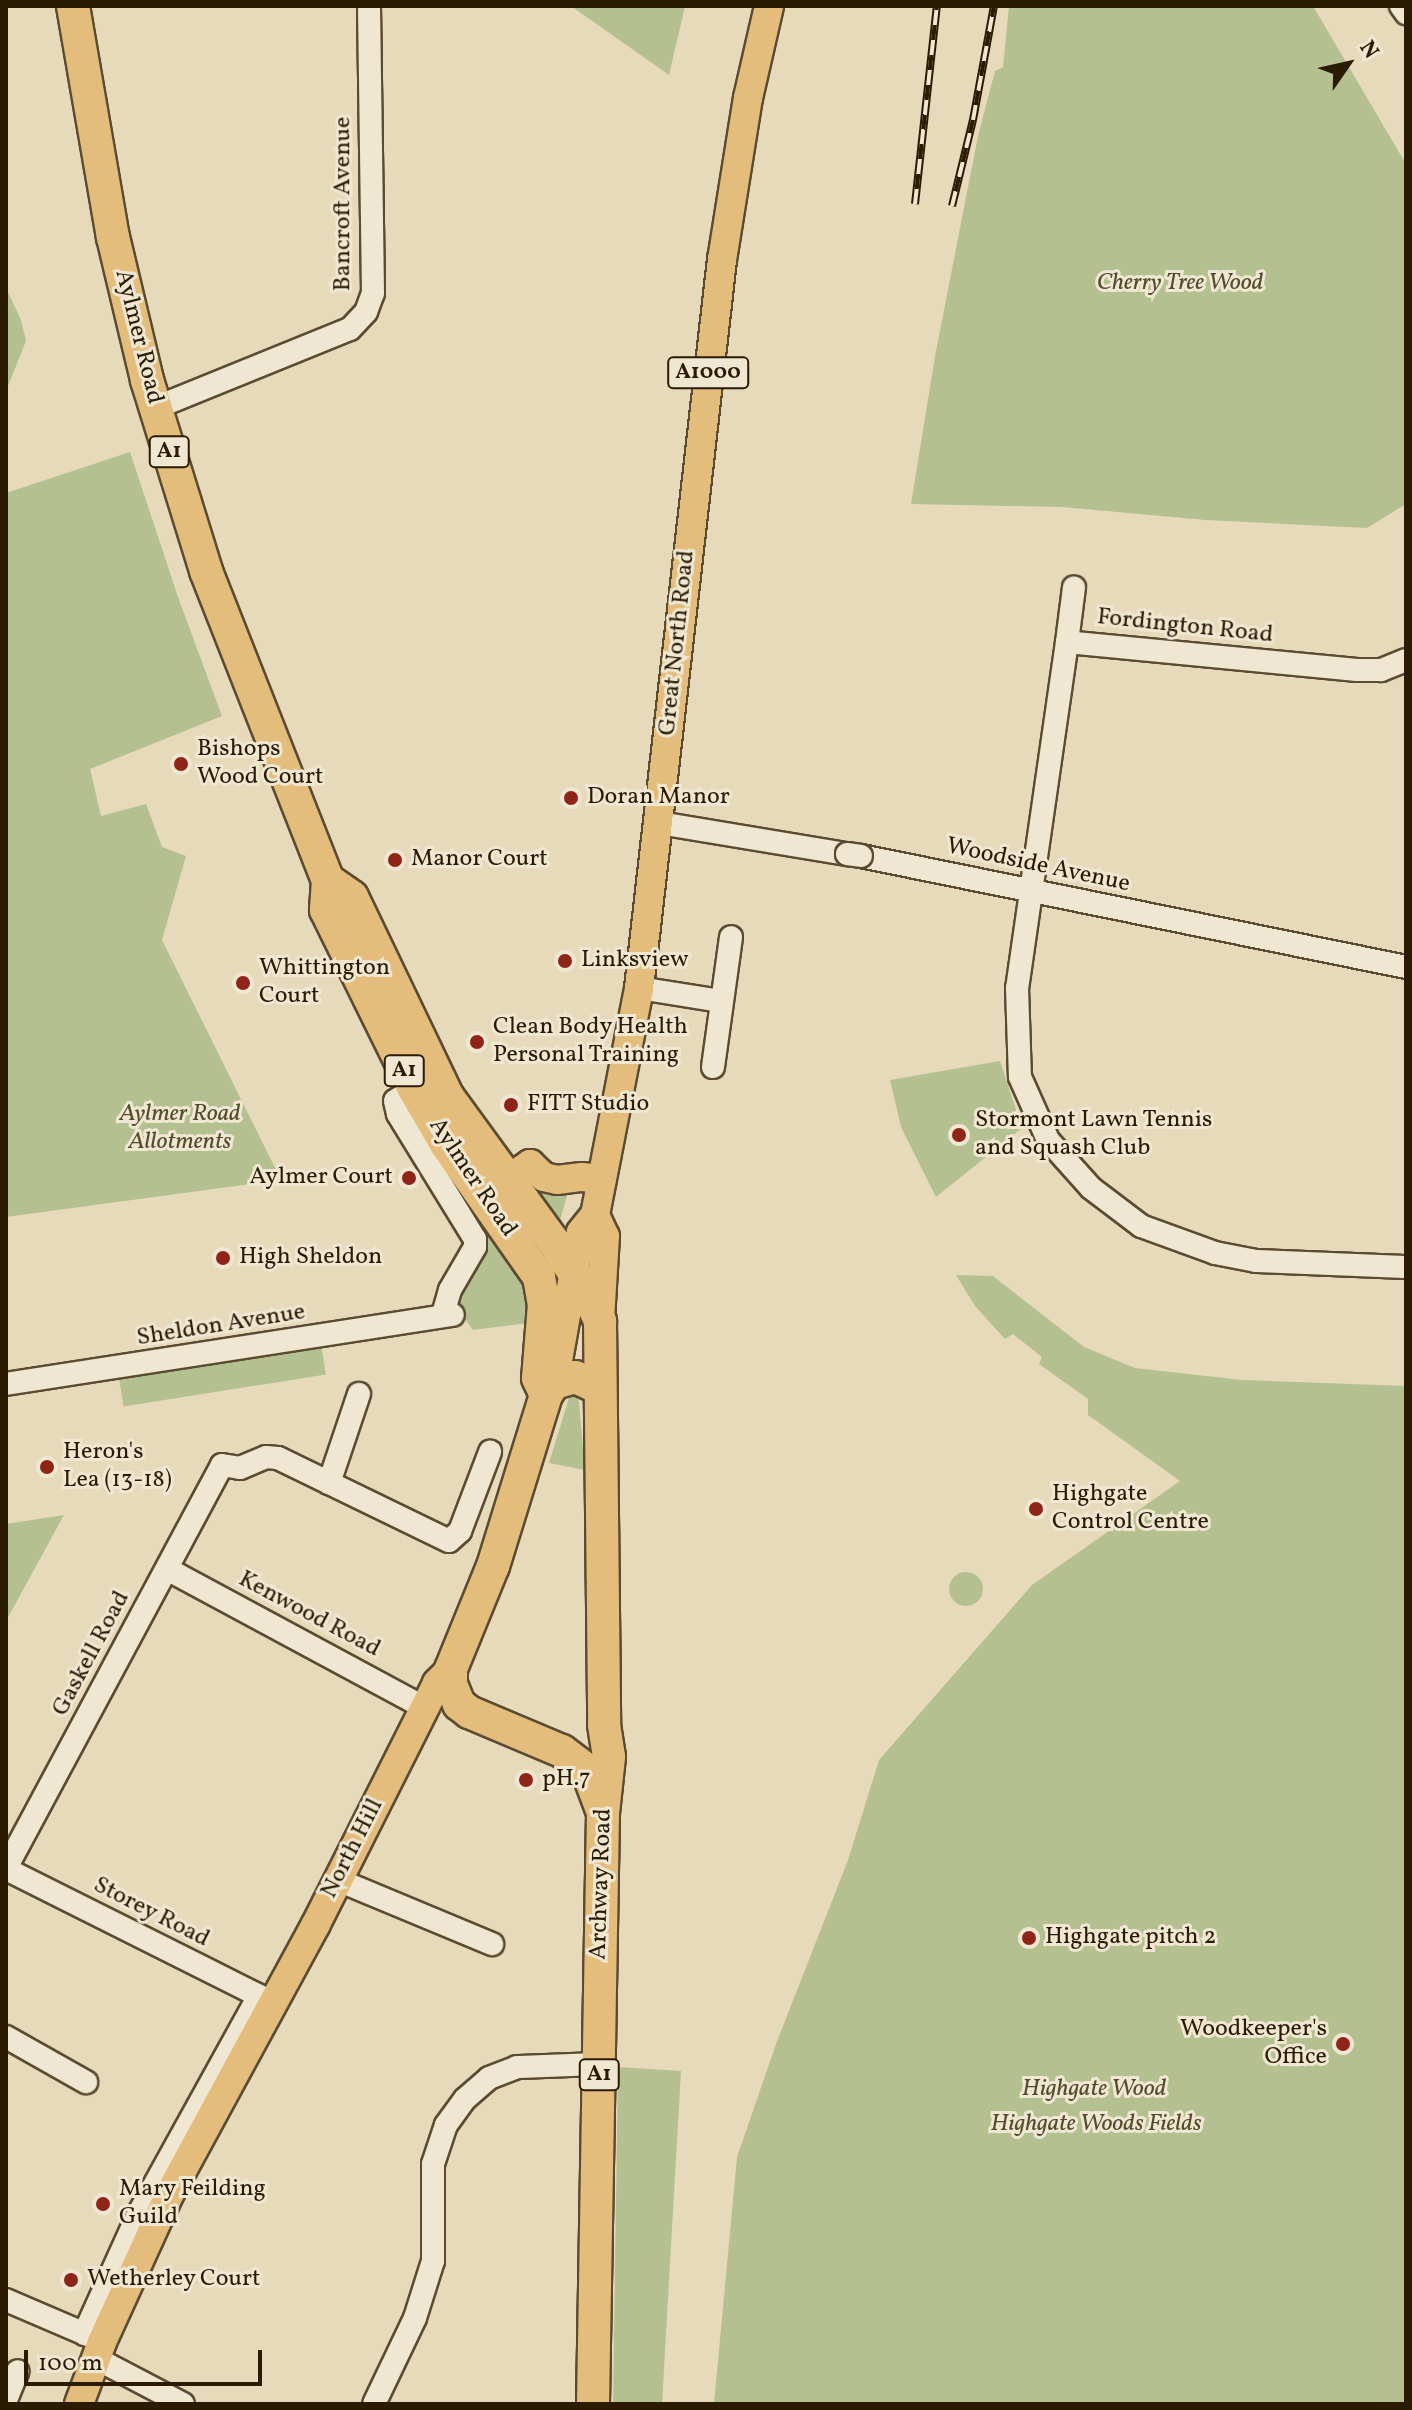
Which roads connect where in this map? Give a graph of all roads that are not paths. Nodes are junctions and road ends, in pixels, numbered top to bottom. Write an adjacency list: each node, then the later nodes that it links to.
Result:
1 (73, 6): 6 (highway, Aylmer Road / A1)
2 (369, 6): 6 (street, Bancroft Avenue)
3 (769, 6): 10 (main road, Great North Road / A1000)
4 (1401, 6): 5 (street)
5 (1406, 13)
6 (155, 408): 11 (highway, Aylmer Road / A1)
7 (1074, 587): 8 (street)
8 (1067, 642): 9 (street, Fordington Road); 12 (street, Fordington Road)
9 (1406, 660)
10 (659, 823): 12 (street, Woodside Avenue, bridge); 15 (main road, Great North Road / A1000)
11 (328, 880): 18 (highway, Aylmer Road / A1); 19 (highway, Aylmer Road / A1)
12 (1033, 894): 14 (street, Woodside Avenue); 22 (street, Fordington Road)
13 (731, 937): 16 (street)
14 (1406, 967)
15 (639, 988): 16 (street); 20 (main road, Great North Road / A1000)
16 (720, 1001): 17 (street)
17 (713, 1067)
18 (414, 1089): 25 (street, Sheldon Avenue); 27 (highway, Aylmer Road / A1)
19 (508, 1179): 20 (main road); 23 (highway, Aylmer Road / A1)
20 (602, 1179): 21 (main road, Great North Road / A1000)
21 (595, 1215): 23 (main road, Great North Road / A1000); 24 (main road, A1000)
22 (1406, 1267)
23 (576, 1275): 24 (highway, Archway Road / A1); 27 (main road, A1000)
24 (600, 1321): 26 (highway, Archway Road / A1)
25 (6, 1384)
26 (599, 1388): 27 (highway); 33 (highway, Archway Road / A1)
27 (550, 1389): 32 (highway, A1)
28 (359, 1394): 30 (street)
29 (490, 1452): 30 (street)
30 (329, 1483): 31 (street, Gaskell Road)
31 (167, 1569): 32 (street, Kenwood Road); 36 (street, Gaskell Road)
32 (446, 1712): 34 (highway, A1); 37 (main road, North Hill)
33 (604, 1725): 34 (highway); 35 (highway, Archway Road / A1)
34 (562, 1751): 35 (highway, A1)
35 (603, 1813): 41 (highway, Archway Road / A1)
36 (6, 1868): 39 (street, Storey Road)
37 (338, 1880): 38 (street); 39 (main road, North Hill)
38 (492, 1944)
39 (266, 1999): 44 (main road, North Hill)
40 (6, 2037): 42 (street)
41 (599, 2064): 49 (street); 50 (highway, Archway Road / A1)
42 (86, 2082)
43 (6, 2300): 44 (street)
44 (94, 2345): 47 (main road, North Hill); 48 (street)
45 (18, 2371): 46 (street)
46 (6, 2400)
47 (79, 2404)
48 (183, 2404)
49 (374, 2404)
50 (593, 2404)

